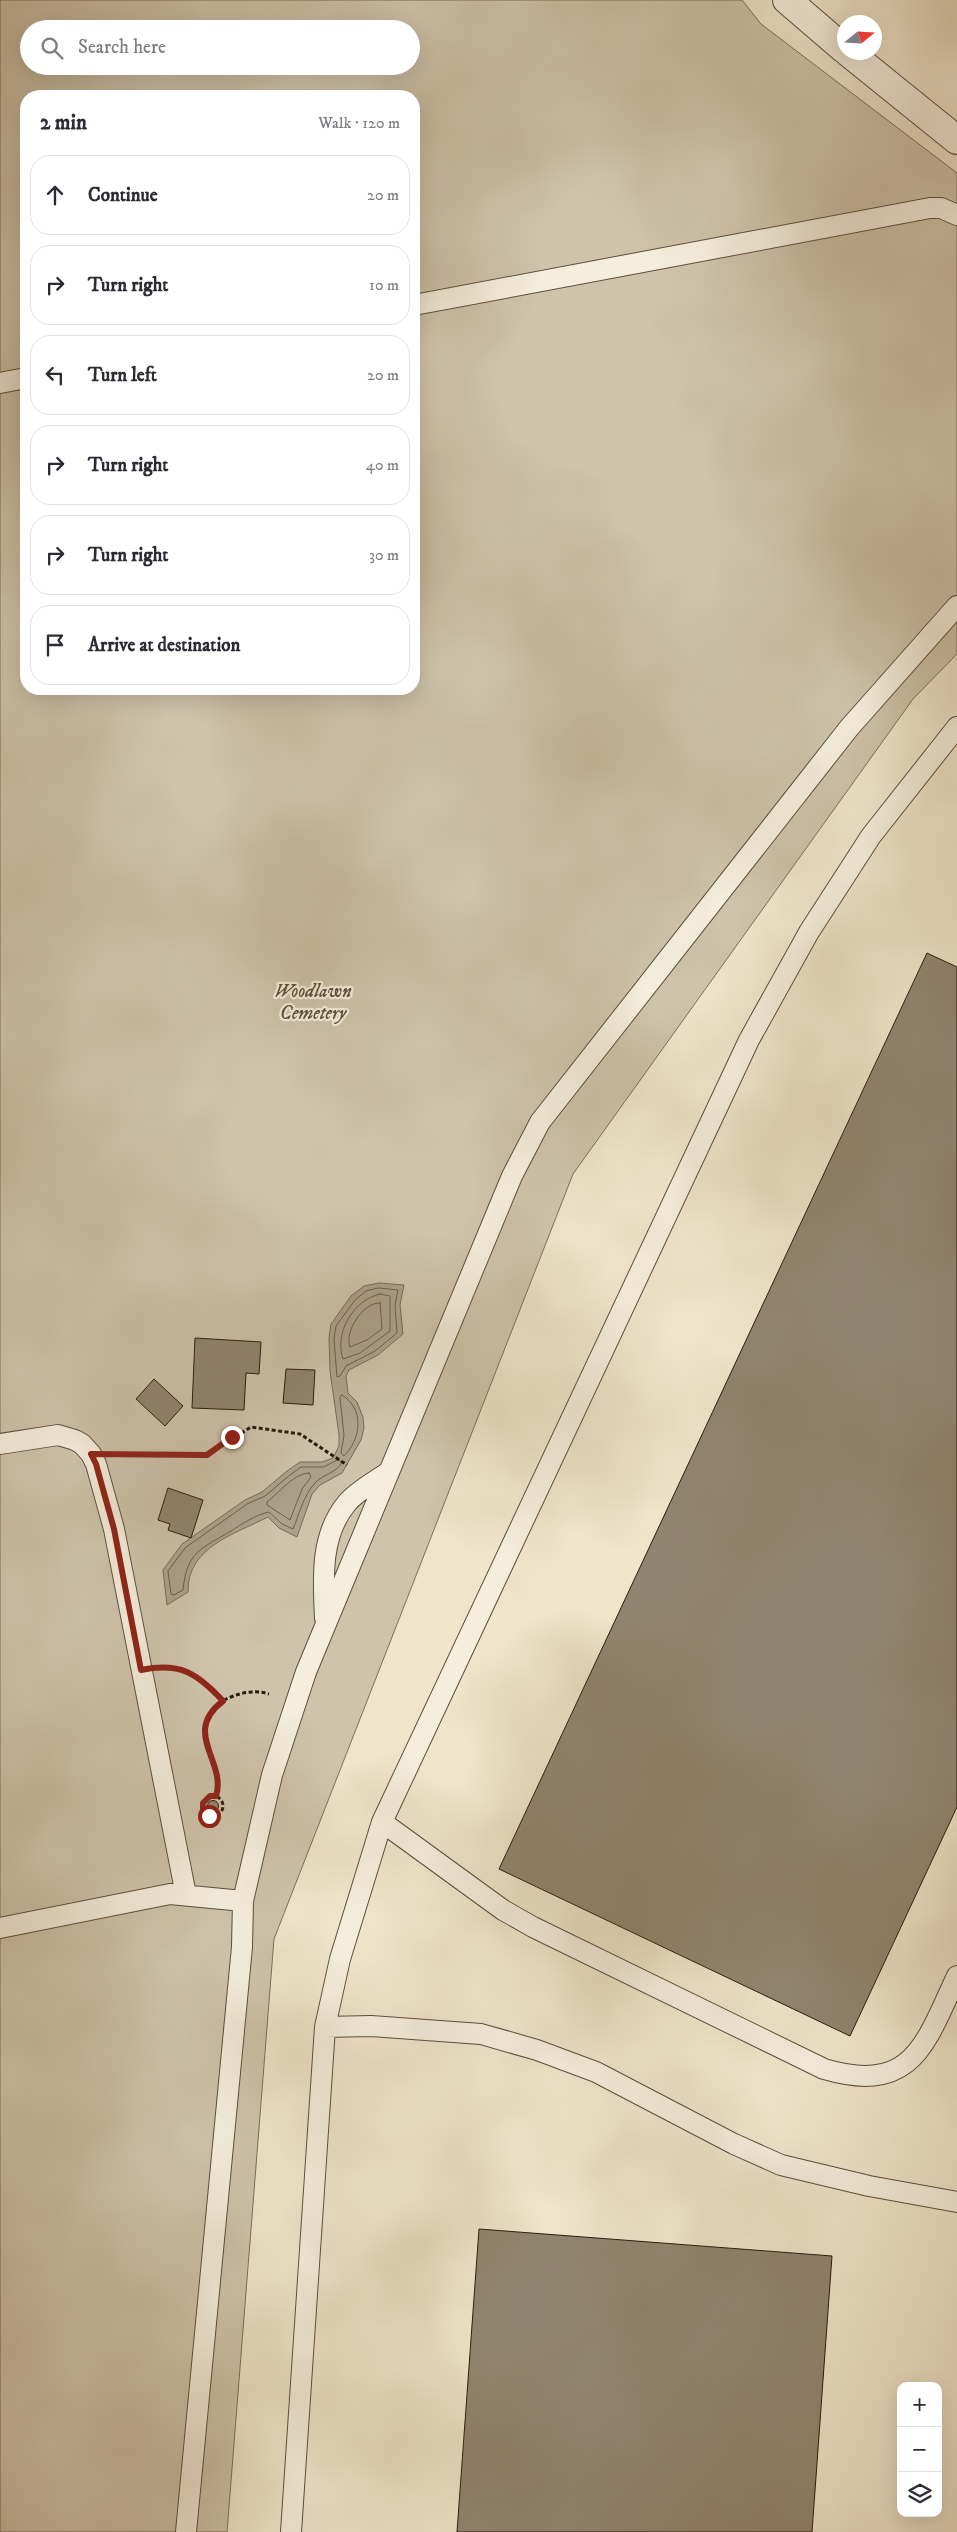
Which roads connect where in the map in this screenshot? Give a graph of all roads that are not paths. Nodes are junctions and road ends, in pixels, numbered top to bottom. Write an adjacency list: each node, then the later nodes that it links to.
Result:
1 (787, 0): 2 (street)
2 (837, 43)
3 (858, 60): 4 (street)
4 (957, 140)
5 (957, 215): 6 (lane)
6 (420, 304)
7 (20, 379): 8 (lane)
8 (0, 383)
9 (957, 606): 12 (lane)
10 (957, 727): 14 (lane)
11 (0, 1444): 15 (lane)
12 (387, 1473): 13 (lane); 13 (lane)
13 (326, 1624): 16 (lane)
14 (382, 1822): 18 (lane); 19 (lane)
15 (186, 1895): 16 (lane); 17 (lane)
16 (243, 1901): 21 (lane)
17 (0, 1928)
18 (957, 1976)
19 (325, 2027): 20 (lane); 22 (lane)
20 (957, 2202)
21 (186, 2532)
22 (292, 2532)

